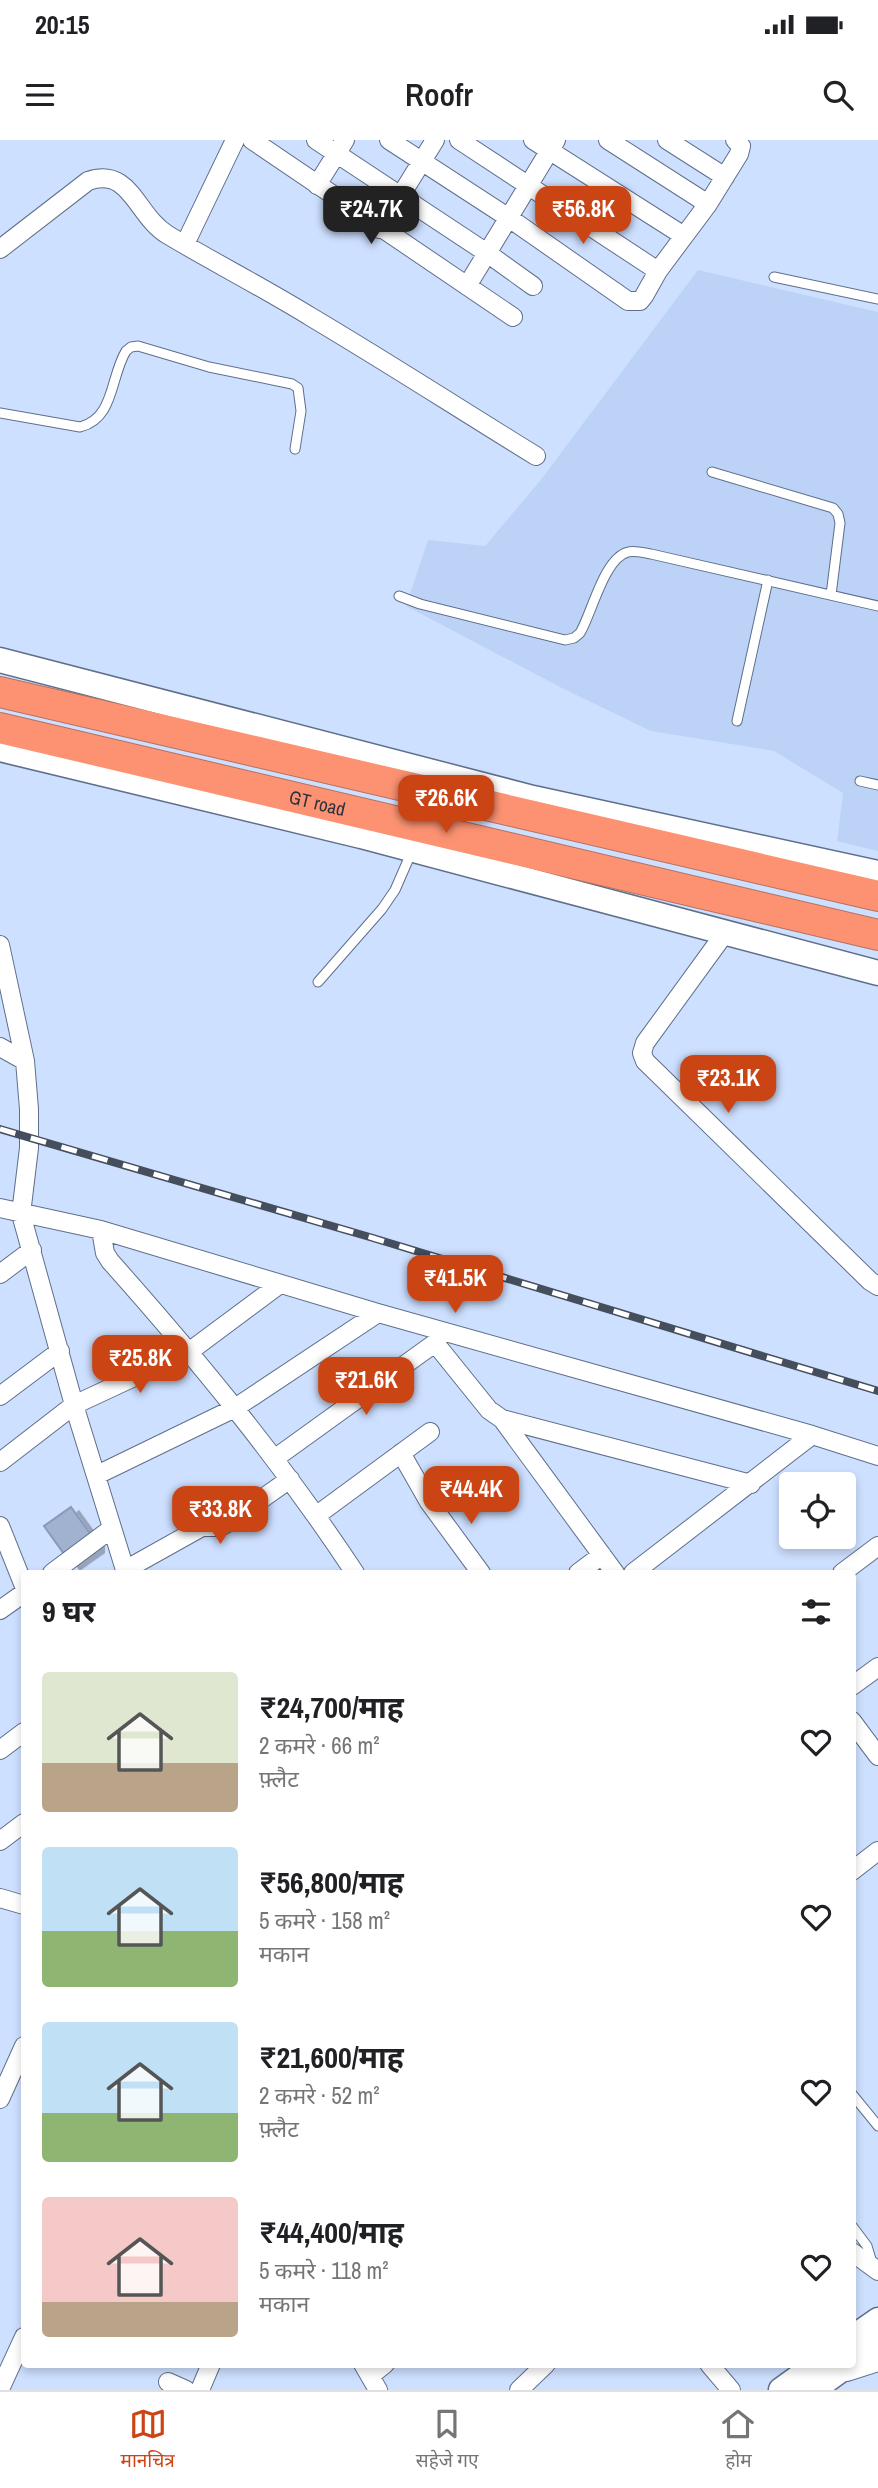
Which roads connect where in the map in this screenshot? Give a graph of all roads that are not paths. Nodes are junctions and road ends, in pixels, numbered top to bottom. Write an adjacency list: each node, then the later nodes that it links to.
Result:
1 (235, 140): 22 (street)
2 (252, 140): 15 (street)
3 (316, 140): 12 (street)
4 (389, 140): 13 (street)
5 (435, 140): 13 (street)
6 (459, 140): 16 (street)
7 (533, 140): 11 (street)
8 (608, 140): 18 (street)
9 (667, 140): 14 (street)
10 (735, 140): 14 (street)
11 (553, 145): 16 (street); 21 (street)
12 (340, 147): 15 (street); 17 (street)
13 (422, 160): 17 (street); 19 (street)
14 (724, 177): 18 (street)
15 (317, 185): 20 (street)
16 (530, 186): 19 (street); 25 (street)
17 (401, 196): 20 (street); 24 (street)
18 (708, 204): 21 (street)
19 (509, 218): 24 (street); 25 (street)
20 (380, 229): 27 (street)
21 (684, 236): 25 (street)
22 (185, 244): 23 (street); 33 (street)
23 (0, 249)
24 (487, 253): 27 (street); 28 (street)
25 (658, 271)
26 (774, 277): 29 (lane)
27 (467, 286): 30 (street)
28 (533, 286)
29 (878, 299)
30 (513, 317)
31 (0, 413): 32 (lane)
32 (295, 449)
33 (536, 456)
34 (712, 472): 36 (lane)
35 (768, 580): 36 (lane); 37 (lane); 41 (lane)
36 (831, 594): 38 (lane)
37 (399, 596)
38 (878, 606)
39 (0, 660): 47 (main road)
40 (0, 692): 48 (highway, GT road)
41 (737, 721)
42 (0, 728): 50 (highway, GT road)
43 (0, 749): 46 (main road)
44 (860, 781): 45 (lane)
45 (878, 785)
46 (413, 850): 49 (main road); 53 (lane)
47 (878, 873)
48 (878, 896)
49 (725, 933): 52 (main road); 62 (street)
50 (878, 935)
51 (0, 945): 55 (street)
52 (878, 973)
53 (318, 982)
54 (0, 1047): 55 (street)
55 (25, 1061): 57 (street)
56 (0, 1208): 57 (street)
57 (21, 1214): 58 (street); 59 (street)
58 (101, 1230): 61 (street); 65 (street)
59 (32, 1250): 60 (street); 64 (street)
60 (0, 1274)
61 (280, 1284): 63 (street); 65 (street)
62 (878, 1286)
63 (378, 1313): 68 (street); 71 (street)
64 (60, 1351): 66 (street); 67 (street)
65 (190, 1351): 67 (street); 68 (street)
66 (0, 1396)
67 (74, 1405): 75 (street); 76 (street)
68 (235, 1408): 74 (street); 76 (street)
69 (502, 1419): 74 (street); 78 (street); 83 (street)
70 (430, 1432): 72 (street)
71 (812, 1435): 73 (street); 78 (street)
72 (401, 1453): 79 (street); 88 (street)
73 (878, 1456)
74 (274, 1459): 77 (street)
75 (0, 1462)
76 (97, 1475): 81 (street)
77 (290, 1479): 79 (street); 86 (street)
78 (751, 1484): 91 (street)
79 (317, 1515): 87 (street)
80 (0, 1526): 93 (street)
81 (111, 1529): 84 (street); 85 (street)
82 (878, 1546): 92 (street)
83 (602, 1555): 89 (street); 90 (street)
84 (55, 1570)
85 (124, 1570)
86 (128, 1570)
87 (353, 1570)
88 (479, 1570)
89 (582, 1570)
90 (613, 1570)
91 (637, 1570)
92 (846, 1570)
93 (21, 1578)
94 (21, 1595): 95 (street)
95 (0, 1610)
96 (878, 1667): 97 (street)
97 (856, 1683)
98 (856, 1726): 101 (street)
99 (21, 1734): 100 (street)
100 (0, 1749)
101 (878, 1756)
102 (21, 1825): 103 (street)
103 (0, 1841)
104 (878, 1851): 105 (street)
105 (856, 1868)
106 (0, 1899): 107 (street)
107 (21, 1904)
108 (21, 2052): 109 (street)
109 (0, 2098)
110 (856, 2099): 111 (lane)
111 (878, 2126)
112 (856, 2231): 114 (lane)
113 (856, 2255): 114 (street)
114 (876, 2269)
115 (878, 2320): 116 (main road)
116 (856, 2335)
117 (878, 2343): 119 (main road)
118 (21, 2344): 127 (street)
119 (856, 2356)
120 (878, 2362): 121 (street)
121 (856, 2366)
122 (209, 2368): 129 (street)
123 (542, 2368): 130 (street)
124 (712, 2368): 131 (street)
125 (832, 2371): 132 (main road)
126 (168, 2382): 128 (street)
127 (0, 2389)
128 (186, 2390)
129 (200, 2390)
130 (519, 2390)
131 (731, 2390)
132 (781, 2390)

